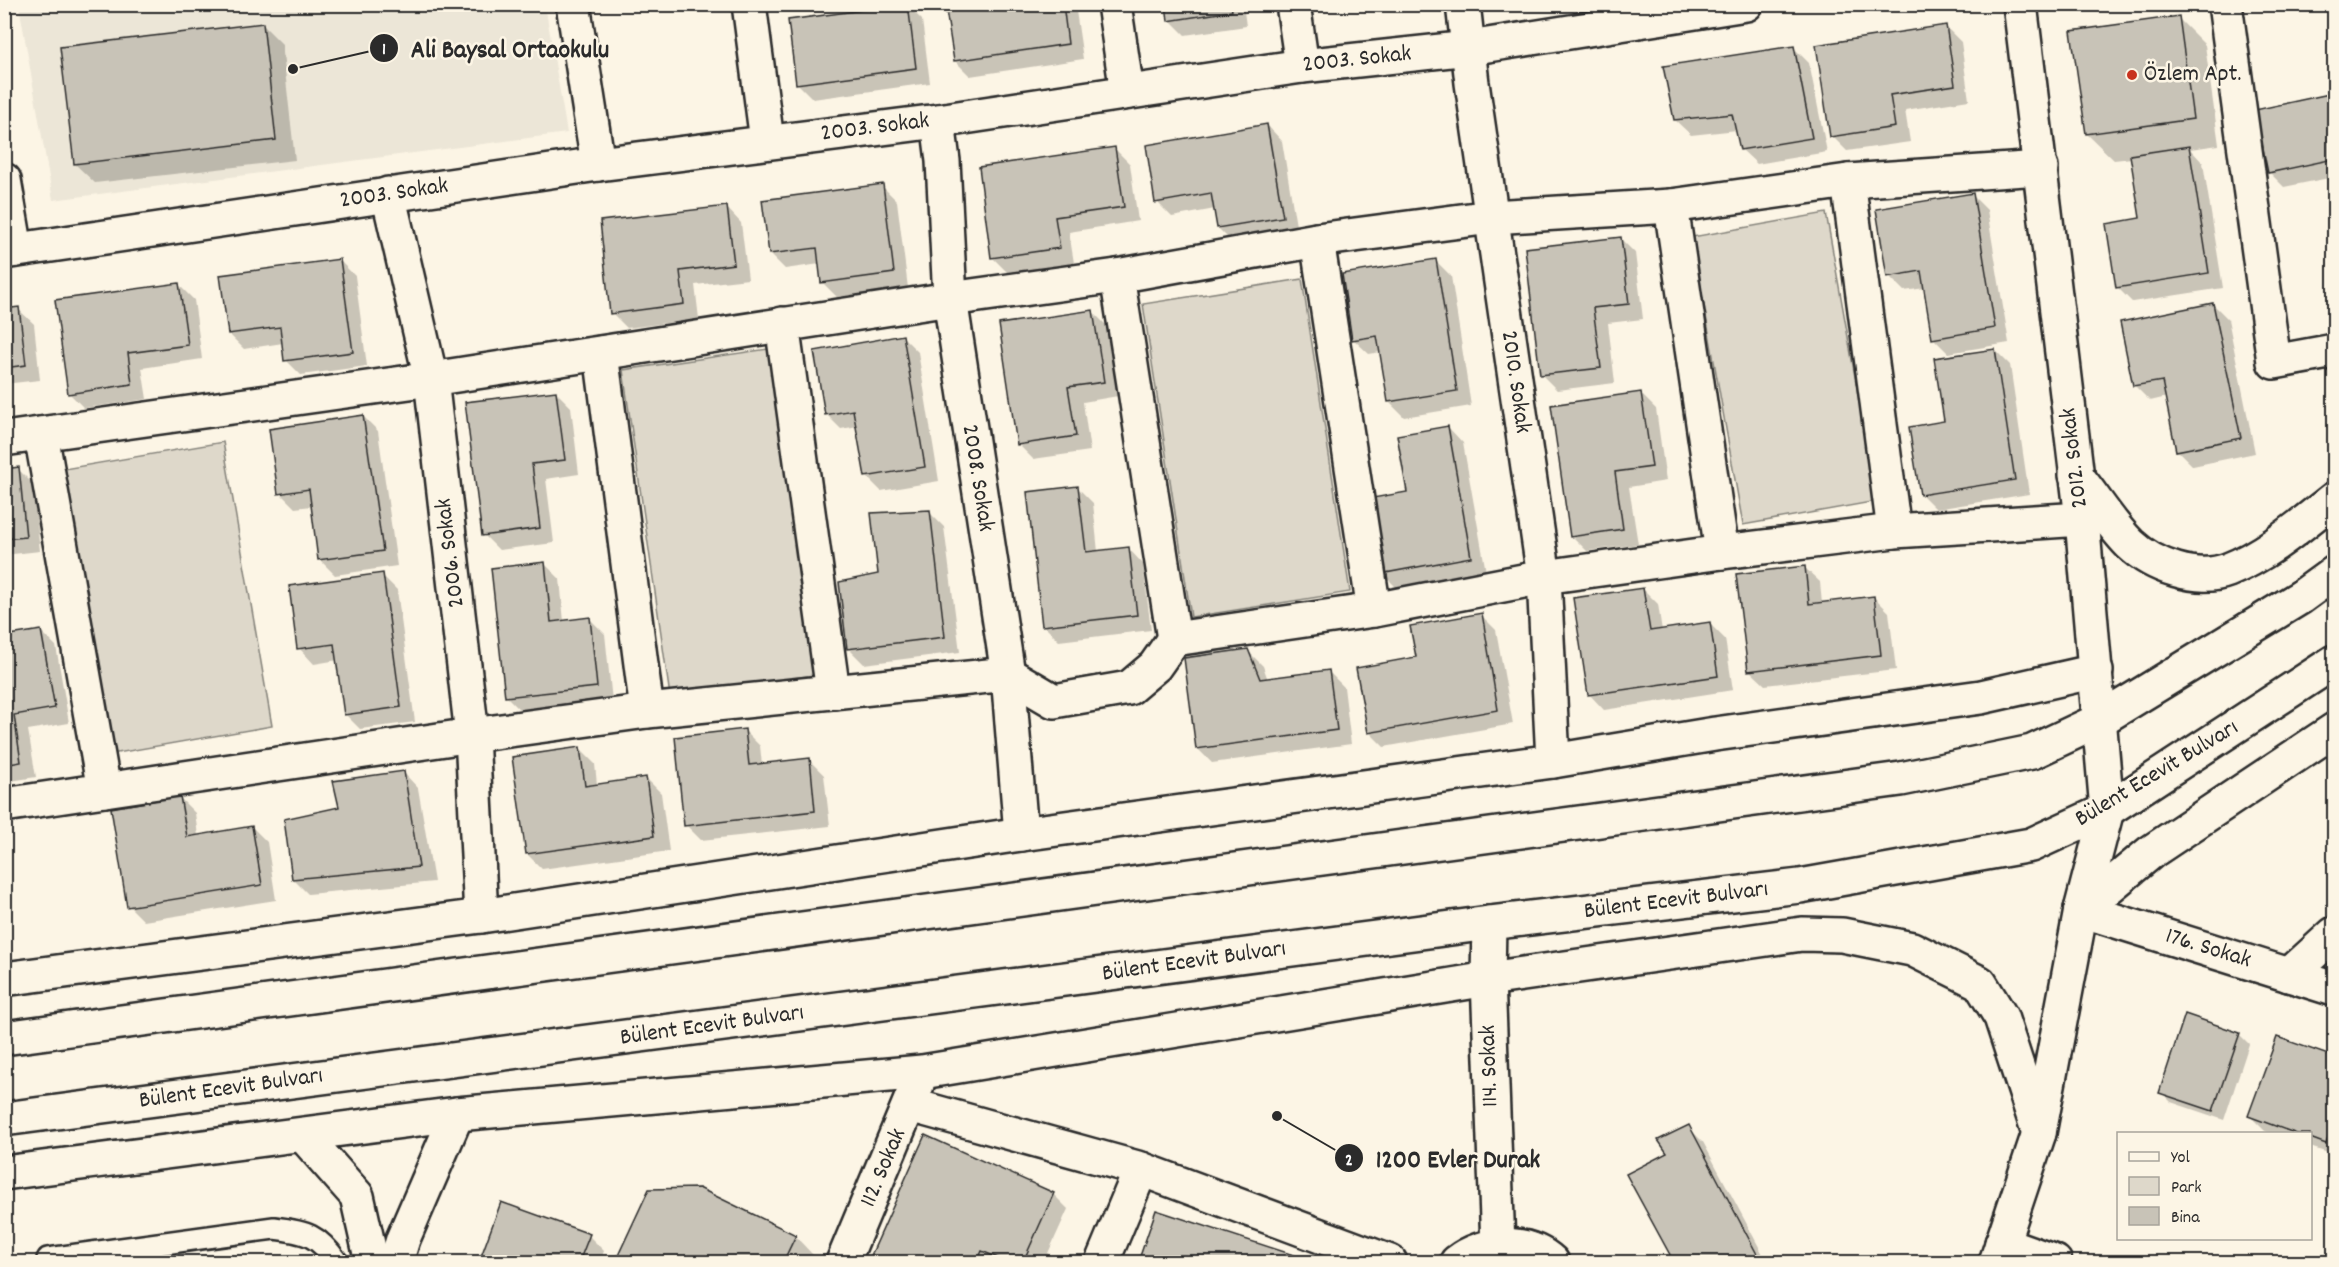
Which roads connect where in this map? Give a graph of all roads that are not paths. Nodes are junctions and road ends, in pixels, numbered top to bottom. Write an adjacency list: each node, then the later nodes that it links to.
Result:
1 (573, 4): 14 (street)
2 (749, 4): 13 (street)
3 (1114, 4): 11 (street)
4 (1293, 4): 10 (street)
5 (1463, 4): 9 (street, 2010. Sokak)
6 (1746, 4): 9 (street, 2003. Sokak)
7 (2020, 4): 15 (street, 2012. Sokak)
8 (2224, 4): 26 (street)
9 (1469, 48): 10 (street, 2003. Sokak); 20 (street, 2010. Sokak)
10 (1302, 66): 11 (street, 2003. Sokak)
11 (1127, 92): 12 (street, 2003. Sokak)
12 (938, 121): 13 (street, 2003. Sokak); 24 (street, 2008. Sokak)
13 (767, 141): 14 (street, 2003. Sokak)
14 (598, 164): 18 (street, 2003. Sokak)
15 (2041, 168): 17 (street); 31 (street, 2012. Sokak)
16 (4, 180): 22 (street)
17 (1848, 181): 19 (street); 34 (street)
18 (388, 194): 22 (street, 2003. Sokak); 28 (street, 2006. Sokak)
19 (1671, 206): 20 (street); 35 (street)
20 (1491, 217): 21 (street); 37 (street, 2010. Sokak)
21 (1317, 240): 23 (street); 38 (street)
22 (10, 251)
23 (1117, 276): 24 (street); 39 (street)
24 (950, 299): 25 (street); 42 (street, 2008. Sokak)
25 (782, 324): 27 (street); 43 (street)
26 (2334, 351)
27 (601, 353): 28 (street); 44 (street)
28 (431, 379): 29 (street); 47 (street, 2006. Sokak)
29 (41, 434): 30 (street); 49 (street)
30 (4, 439)
31 (2076, 475): 32 (street); 33 (street, 2012. Sokak)
32 (2334, 499)
33 (2082, 519): 34 (street); 41 (street, 2012. Sokak)
34 (1894, 531): 35 (street)
35 (1722, 552): 37 (street)
36 (2334, 573): 45 (street)
37 (1544, 577): 38 (street); 48 (street, 2010. Sokak)
38 (1374, 610): 39 (street)
39 (1174, 639): 42 (street)
40 (2334, 662): 51 (street, Bülent Ecevit Bulvarı)
41 (2096, 671): 45 (street, 2012. Sokak); 48 (street)
42 (1008, 674): 43 (street); 52 (street, 2008. Sokak)
43 (833, 692): 44 (street)
44 (647, 711): 47 (street)
45 (2098, 721): 51 (street, 2012. Sokak); 63 (street)
46 (2334, 730): 54 (street)
47 (472, 735): 49 (street); 55 (street, 2006. Sokak)
48 (1553, 761): 52 (street)
49 (104, 790): 50 (street)
50 (4, 805)
51 (2107, 810): 53 (street, Bülent Ecevit Bulvarı); 54 (street, 2012. Sokak)
52 (1021, 834): 55 (street)
53 (1800, 886): 56 (street, Bülent Ecevit Bulvarı); 57 (street)
54 (2081, 910): 59 (street, 176. Sokak); 68 (street, 2012. Sokak)
55 (481, 916): 60 (street)
56 (1488, 923): 61 (street, 114. Sokak); 67 (street, Bülent Ecevit Bulvarı)
57 (1802, 934): 61 (street); 68 (street)
58 (2334, 934): 59 (street)
59 (2289, 975): 62 (street, 176. Sokak)
60 (4, 979)
61 (1488, 979): 64 (street); 72 (street, 114. Sokak)
62 (2334, 989)
63 (4, 1038)
64 (922, 1072): 65 (street, 112. Sokak); 66 (street)
65 (910, 1105): 70 (street); 78 (street, 112. Sokak)
66 (457, 1114): 69 (street); 77 (street)
67 (4, 1119)
68 (2039, 1133): 73 (street, 2012. Sokak)
69 (304, 1136): 71 (street); 76 (street)
70 (1141, 1169): 79 (street); 80 (street)
71 (4, 1173)
72 (1498, 1246): 81 (street); 82 (street)
73 (1999, 1253): 83 (street)
74 (48, 1259): 75 (lane)
75 (337, 1263)
76 (372, 1263)
77 (396, 1263)
78 (843, 1263)
79 (1102, 1263)
80 (1390, 1263)
81 (1457, 1263)
82 (1552, 1263)
83 (2055, 1263)

